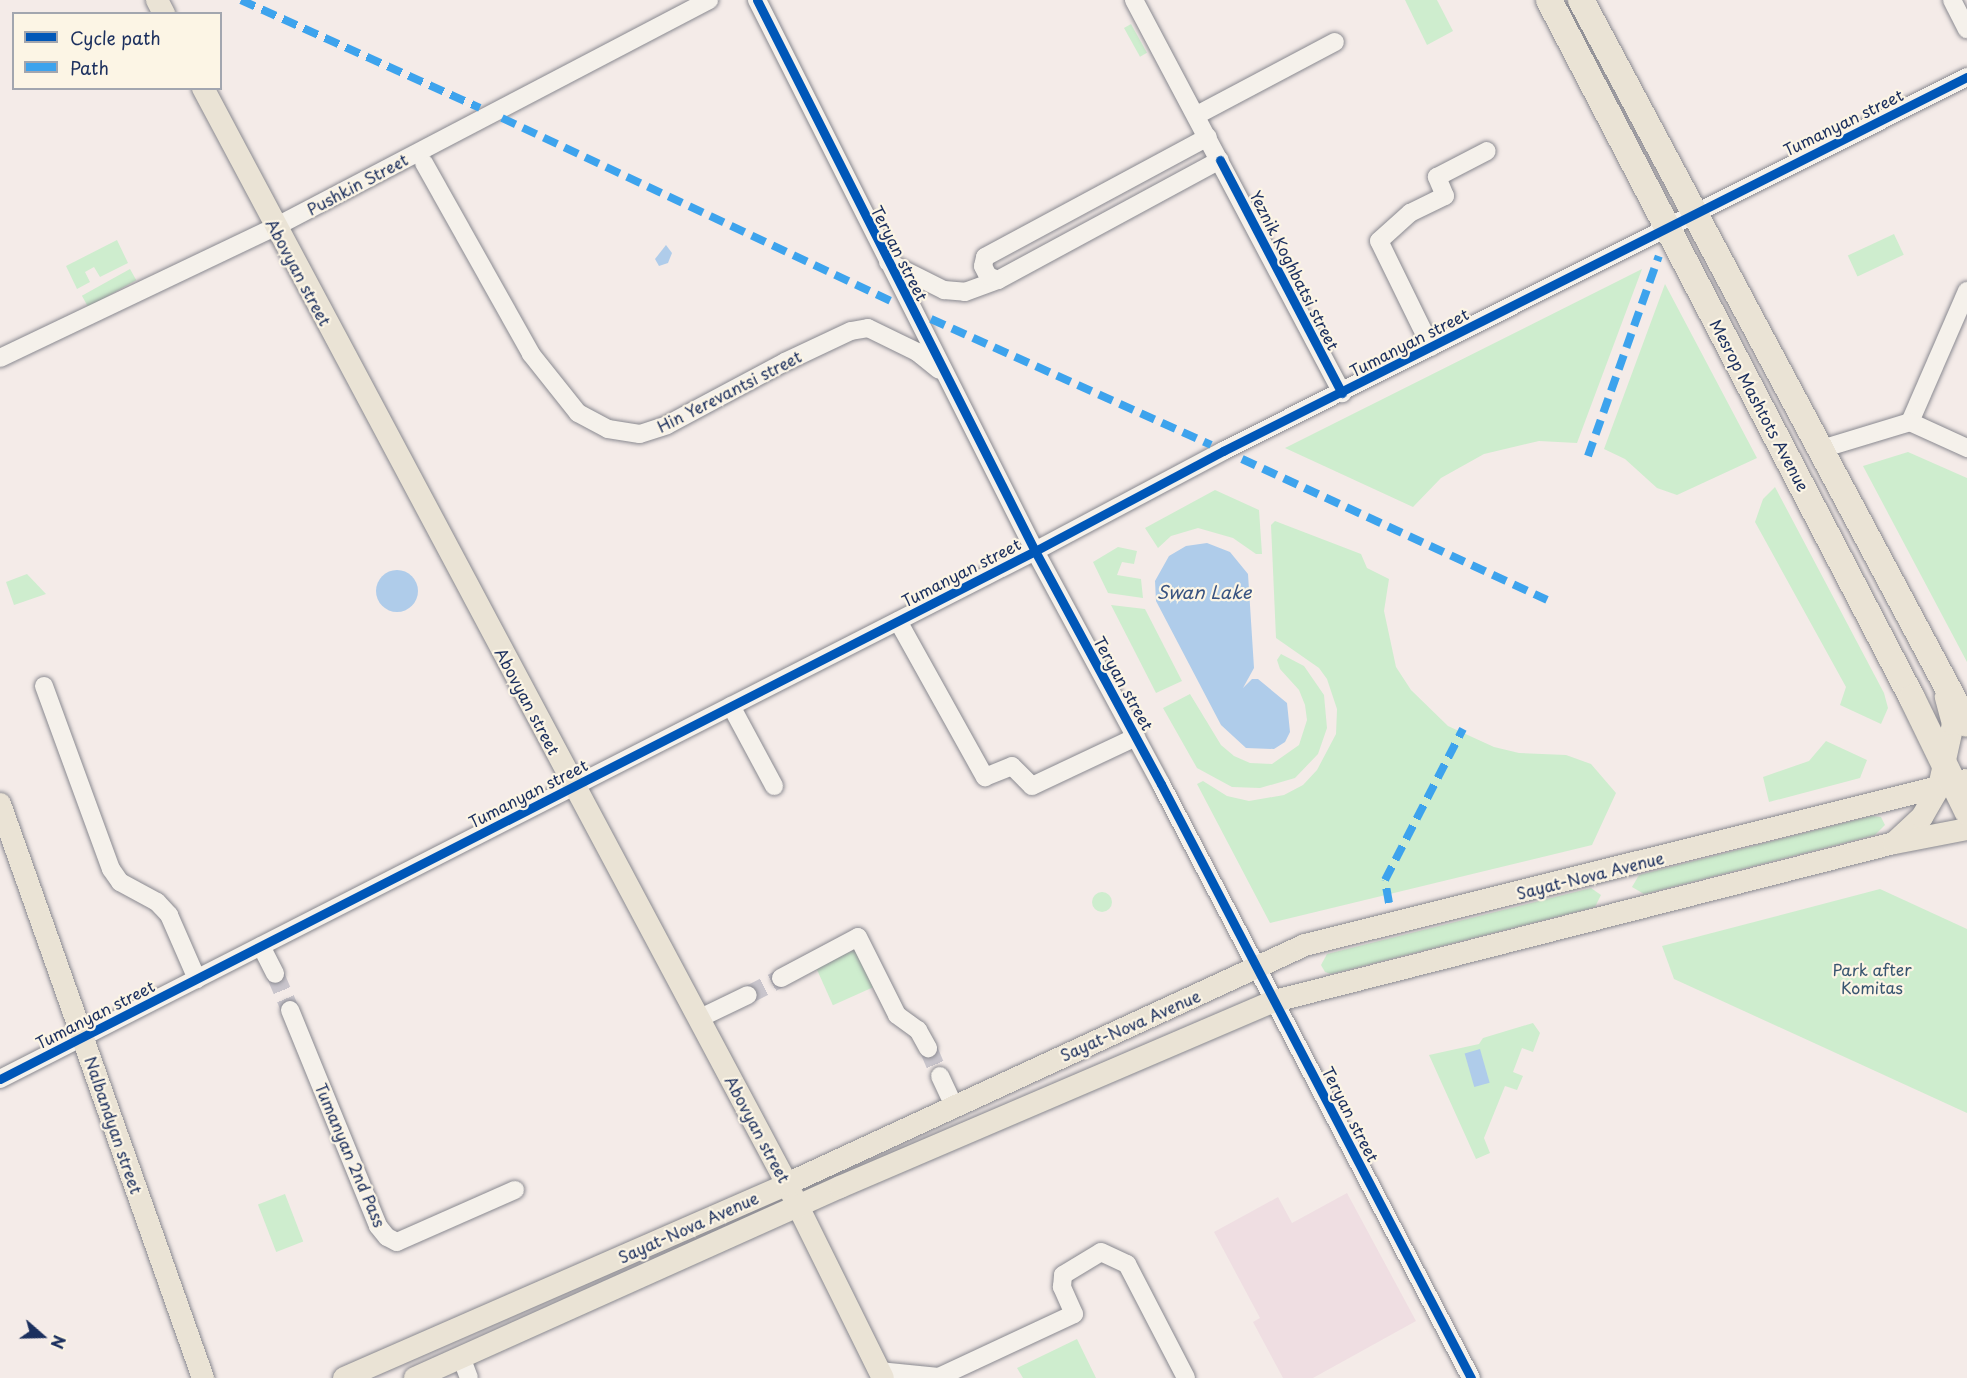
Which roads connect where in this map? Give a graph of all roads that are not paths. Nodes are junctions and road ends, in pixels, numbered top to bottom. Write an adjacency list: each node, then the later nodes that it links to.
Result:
1 (710, 0): 13 (street, Pushkin Street)
2 (757, 0): 21 (street, Teryan street)
3 (1134, 0): 11 (street, Yeznik Koghbatsi street)
4 (1549, 0): 20 (highway, Mesrop Mashtots Avenue)
5 (1581, 0): 18 (highway, Mesrop Mashtots Avenue)
6 (1952, 0): 7 (street)
7 (1967, 29)
8 (1335, 42): 11 (street)
9 (1967, 76): 18 (street, Tumanyan street)
10 (204, 90): 19 (main road, Abovyan street)
11 (1197, 115): 12 (street, Yeznik Koghbatsi street)
12 (1208, 137): 16 (street, Yeznik Koghbatsi street); 22 (street)
13 (437, 142): 15 (street, Pushkin Street); 17 (street)
14 (1487, 151): 24 (street)
15 (401, 160): 17 (street); 19 (street, Pushkin Street)
16 (1220, 160): 22 (street); 27 (street, Yeznik Koghbatsi street)
17 (424, 163): 26 (street, Hin Yerevantsi street)
18 (1692, 214): 20 (street, Tumanyan street); 30 (highway, Mesrop Mashtots Avenue)
19 (275, 227): 25 (street, Pushkin Street); 38 (main road, Abovyan street)
20 (1667, 227): 24 (street, Tumanyan street); 36 (highway, Mesrop Mashtots Avenue)
21 (888, 262): 22 (street); 26 (street, Teryan street)
22 (998, 280)
23 (1967, 291): 28 (street)
24 (1431, 347): 27 (street, Tumanyan street)
25 (0, 358)
26 (945, 375): 31 (street, Teryan street)
27 (1342, 393): 31 (street, Tumanyan street)
28 (1910, 422): 29 (street); 30 (street)
29 (1967, 448)
30 (1818, 450): 36 (highway, Mesrop Mashtots Avenue)
31 (1035, 551): 32 (street, Tumanyan street); 35 (street, Teryan street)
32 (898, 621): 34 (street, Tumanyan street); 35 (street)
33 (44, 686): 48 (street)
34 (731, 706): 37 (street); 38 (street, Tumanyan street)
35 (1136, 737): 45 (street, Teryan street)
36 (1956, 761): 40 (highway, Mesrop Mashtots Avenue); 43 (main road); 45 (main road, Sayat-Nova Avenue)
37 (774, 786)
38 (573, 787): 44 (street, Tumanyan street); 52 (main road, Abovyan street)
39 (0, 804): 53 (main road, Nalbandyan street)
40 (1967, 811)
41 (1967, 829): 43 (main road, Sayat-Nova Avenue)
42 (0, 843): 53 (main road, Nalbandyan street)
43 (1894, 843): 50 (main road, Sayat-Nova Avenue)
44 (261, 946): 46 (street); 48 (street, Tumanyan street)
45 (1258, 967): 50 (street, Teryan street); 57 (main road, Sayat-Nova Avenue)
46 (274, 974)
47 (781, 978): 54 (street)
48 (197, 979): 53 (street, Tumanyan street)
49 (748, 995): 52 (street)
50 (1275, 1001): 60 (main road, Sayat-Nova Avenue); 68 (street, Teryan street)
51 (290, 1010): 59 (street, Tumanyan 2nd Pass)
52 (698, 1019): 58 (main road, Abovyan street)
53 (78, 1039): 56 (street, Tumanyan street); 63 (main road, Nalbandyan street); 64 (main road, Nalbandyan street)
54 (928, 1048)
55 (940, 1076): 57 (street)
56 (0, 1079)
57 (954, 1106): 58 (main road, Sayat-Nova Avenue)
58 (787, 1184): 60 (main road, Abovyan street); 65 (main road, Sayat-Nova Avenue)
59 (515, 1190)
60 (799, 1206): 61 (main road, Sayat-Nova Avenue); 62 (main road, Abovyan street)
61 (465, 1368): 66 (main road, Sayat-Nova Avenue)
62 (881, 1374): 67 (street)
63 (194, 1378)
64 (203, 1378)
65 (344, 1378)
66 (415, 1378)
67 (1186, 1378)
68 (1471, 1378)

